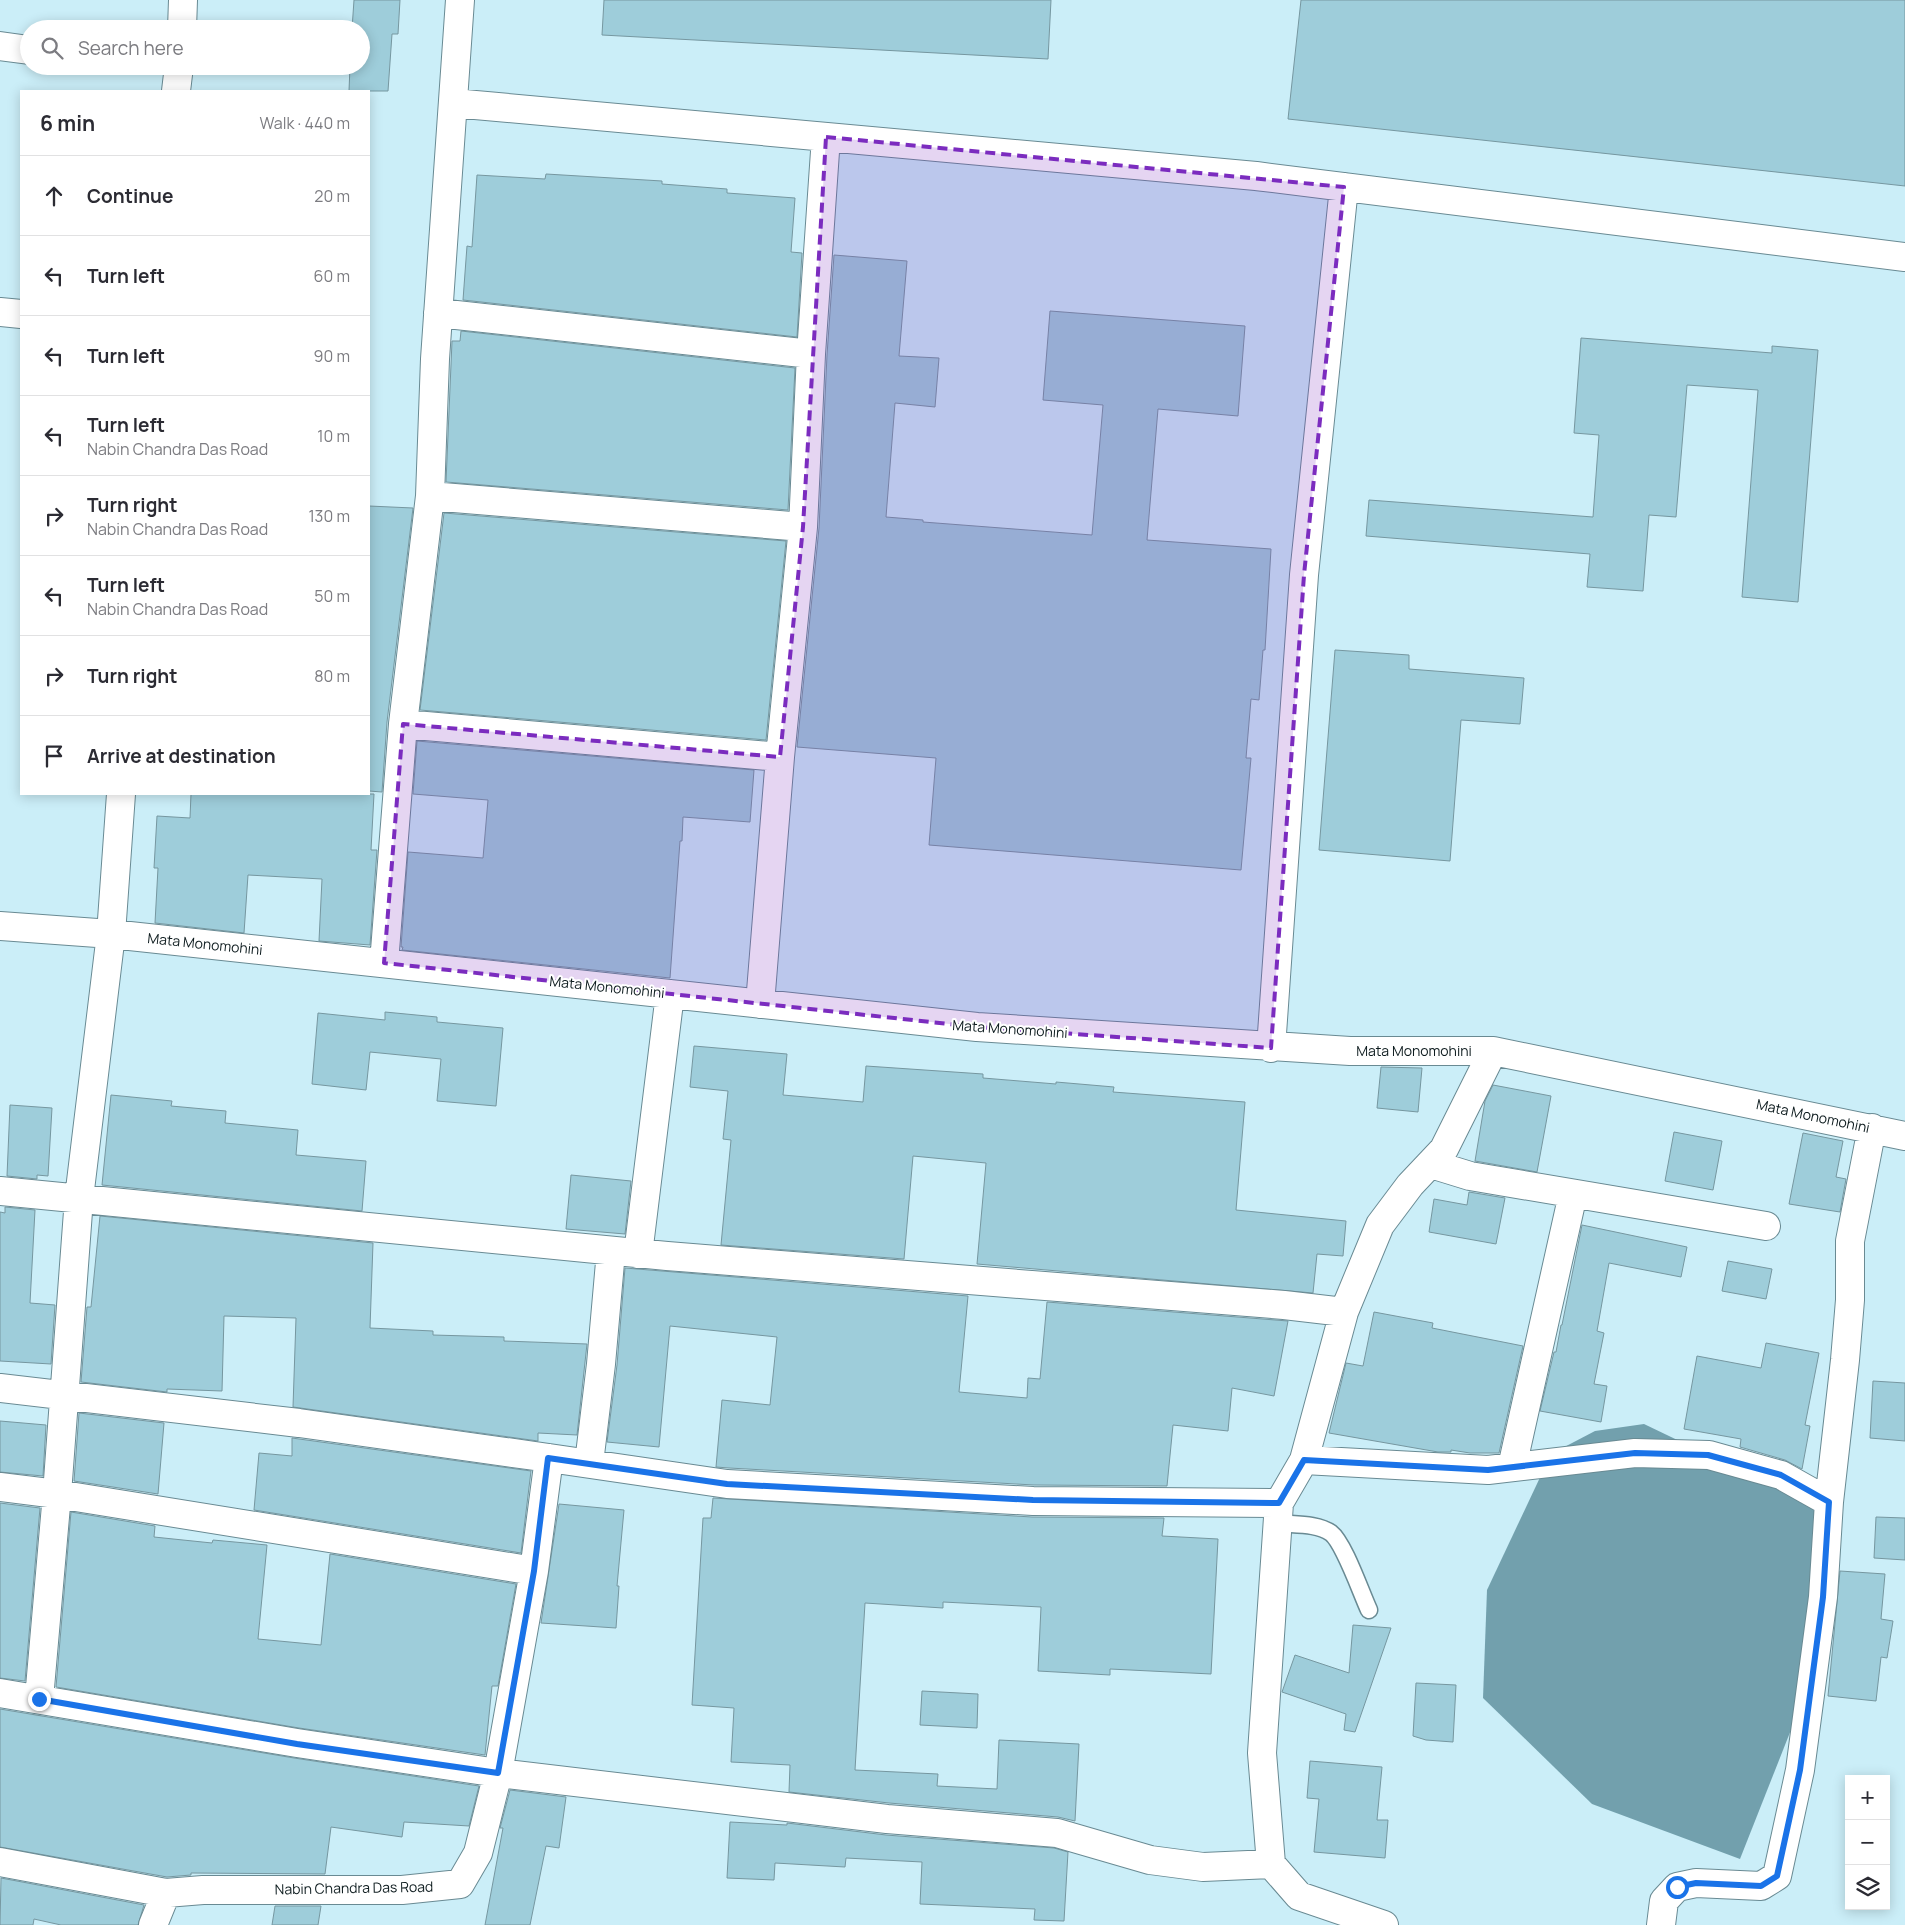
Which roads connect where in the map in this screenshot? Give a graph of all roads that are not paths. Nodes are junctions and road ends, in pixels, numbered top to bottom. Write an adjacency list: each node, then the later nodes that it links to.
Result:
1 (183, 0): 3 (street)
2 (460, 0): 6 (street)
3 (182, 20)
4 (0, 46): 5 (street)
5 (20, 49)
6 (452, 103): 7 (street); 12 (street)
7 (826, 137): 8 (street); 13 (street)
8 (1344, 187): 9 (street); 24 (street)
9 (1905, 257)
10 (0, 312): 11 (street)
11 (20, 314)
12 (438, 314): 13 (street); 14 (street)
13 (811, 354): 15 (street)
14 (430, 496): 15 (street); 16 (street)
15 (803, 527): 17 (street)
16 (403, 724): 17 (street); 21 (street)
17 (780, 757): 23 (street)
18 (121, 795): 20 (street)
19 (0, 926): 20 (street, Mata Monomohini)
20 (111, 934): 21 (street, Mata Monomohini); 31 (street)
21 (384, 963): 22 (street, Mata Monomohini)
22 (670, 994): 23 (street, Mata Monomohini); 34 (street)
23 (760, 1004): 24 (street, Mata Monomohini)
24 (1271, 1048): 25 (street, Mata Monomohini)
25 (1493, 1051): 26 (street, Mata Monomohini); 28 (street)
26 (1872, 1128): 27 (street, Mata Monomohini); 44 (street)
27 (1905, 1136)
28 (1431, 1164): 30 (street); 35 (street)
29 (0, 1191): 31 (street)
30 (1573, 1194): 32 (street); 41 (street)
31 (80, 1198): 33 (street); 37 (street)
32 (1766, 1226)
33 (611, 1251): 34 (street); 40 (street)
34 (638, 1254): 35 (street)
35 (1344, 1312): 39 (street)
36 (0, 1388): 37 (street)
37 (64, 1394): 38 (street); 43 (street)
38 (548, 1458): 40 (street); 46 (street, Nabin Chandra Das Road)
39 (1304, 1460): 41 (street); 45 (street)
40 (589, 1463): 45 (street)
41 (1512, 1467): 44 (street)
42 (0, 1487): 43 (street)
43 (57, 1494): 46 (street); 49 (street)
44 (1829, 1502): 56 (street)
45 (1278, 1513): 47 (lane); 52 (street)
46 (534, 1571): 50 (street, Nabin Chandra Das Road)
47 (1369, 1610)
48 (0, 1693): 49 (street)
49 (39, 1699): 50 (street)
50 (498, 1773): 52 (street); 53 (street, Nabin Chandra Das Road)
51 (0, 1862): 53 (street)
52 (1271, 1864): 55 (street)
53 (166, 1893): 54 (street)
54 (153, 1925)
55 (1384, 1925)
56 (1661, 1925)

